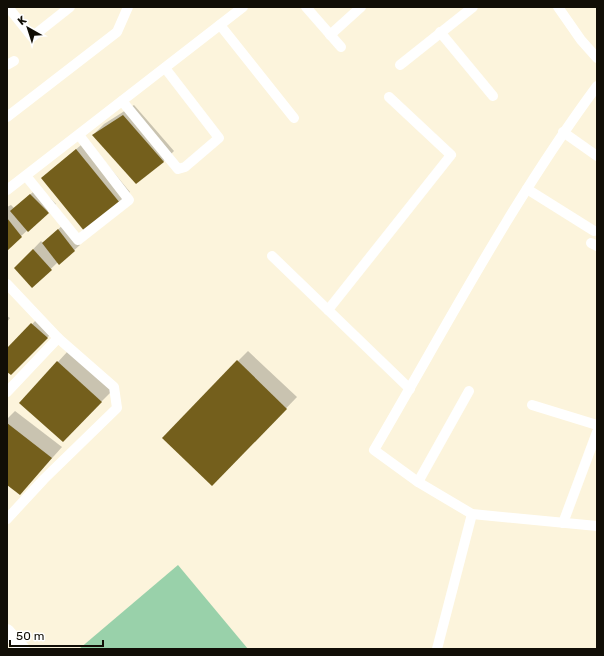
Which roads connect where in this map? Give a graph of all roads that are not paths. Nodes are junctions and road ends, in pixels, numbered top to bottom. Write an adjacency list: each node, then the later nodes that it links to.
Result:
1 (8, 7): 8 (street)
2 (128, 7): 20 (street)
3 (243, 7): 9 (street)
4 (306, 7): 11 (street)
5 (360, 7): 11 (street)
6 (473, 7): 10 (street)
7 (558, 7): 13 (street)
8 (66, 8)
9 (220, 25): 15 (street); 21 (street)
10 (440, 32): 14 (street); 17 (street)
11 (330, 35): 12 (street)
12 (341, 47)
13 (597, 58)
14 (400, 65)
15 (165, 68): 19 (street); 19 (street)
16 (597, 86): 22 (street)
17 (492, 96)
18 (389, 97): 31 (street)
19 (122, 101): 23 (street)
20 (7, 117)
21 (294, 118)
22 (563, 132): 24 (street); 26 (street)
23 (79, 135): 25 (street); 25 (street)
24 (597, 156)
25 (26, 176): 27 (street)
26 (527, 189): 28 (street); 33 (street)
27 (7, 190)
28 (594, 231)
29 (272, 256): 31 (street)
30 (7, 284): 32 (street)
31 (328, 310): 33 (street)
32 (58, 338): 35 (street); 40 (street)
33 (410, 389): 39 (street)
34 (469, 391): 39 (street)
35 (7, 392)
36 (532, 405): 37 (street)
37 (597, 425)
38 (597, 432): 42 (street)
39 (418, 482): 41 (street)
40 (9, 513)
41 (472, 514): 42 (street); 46 (street)
42 (563, 523): 43 (street)
43 (597, 526)
44 (7, 631): 45 (main road)
45 (23, 649)
46 (437, 649)

